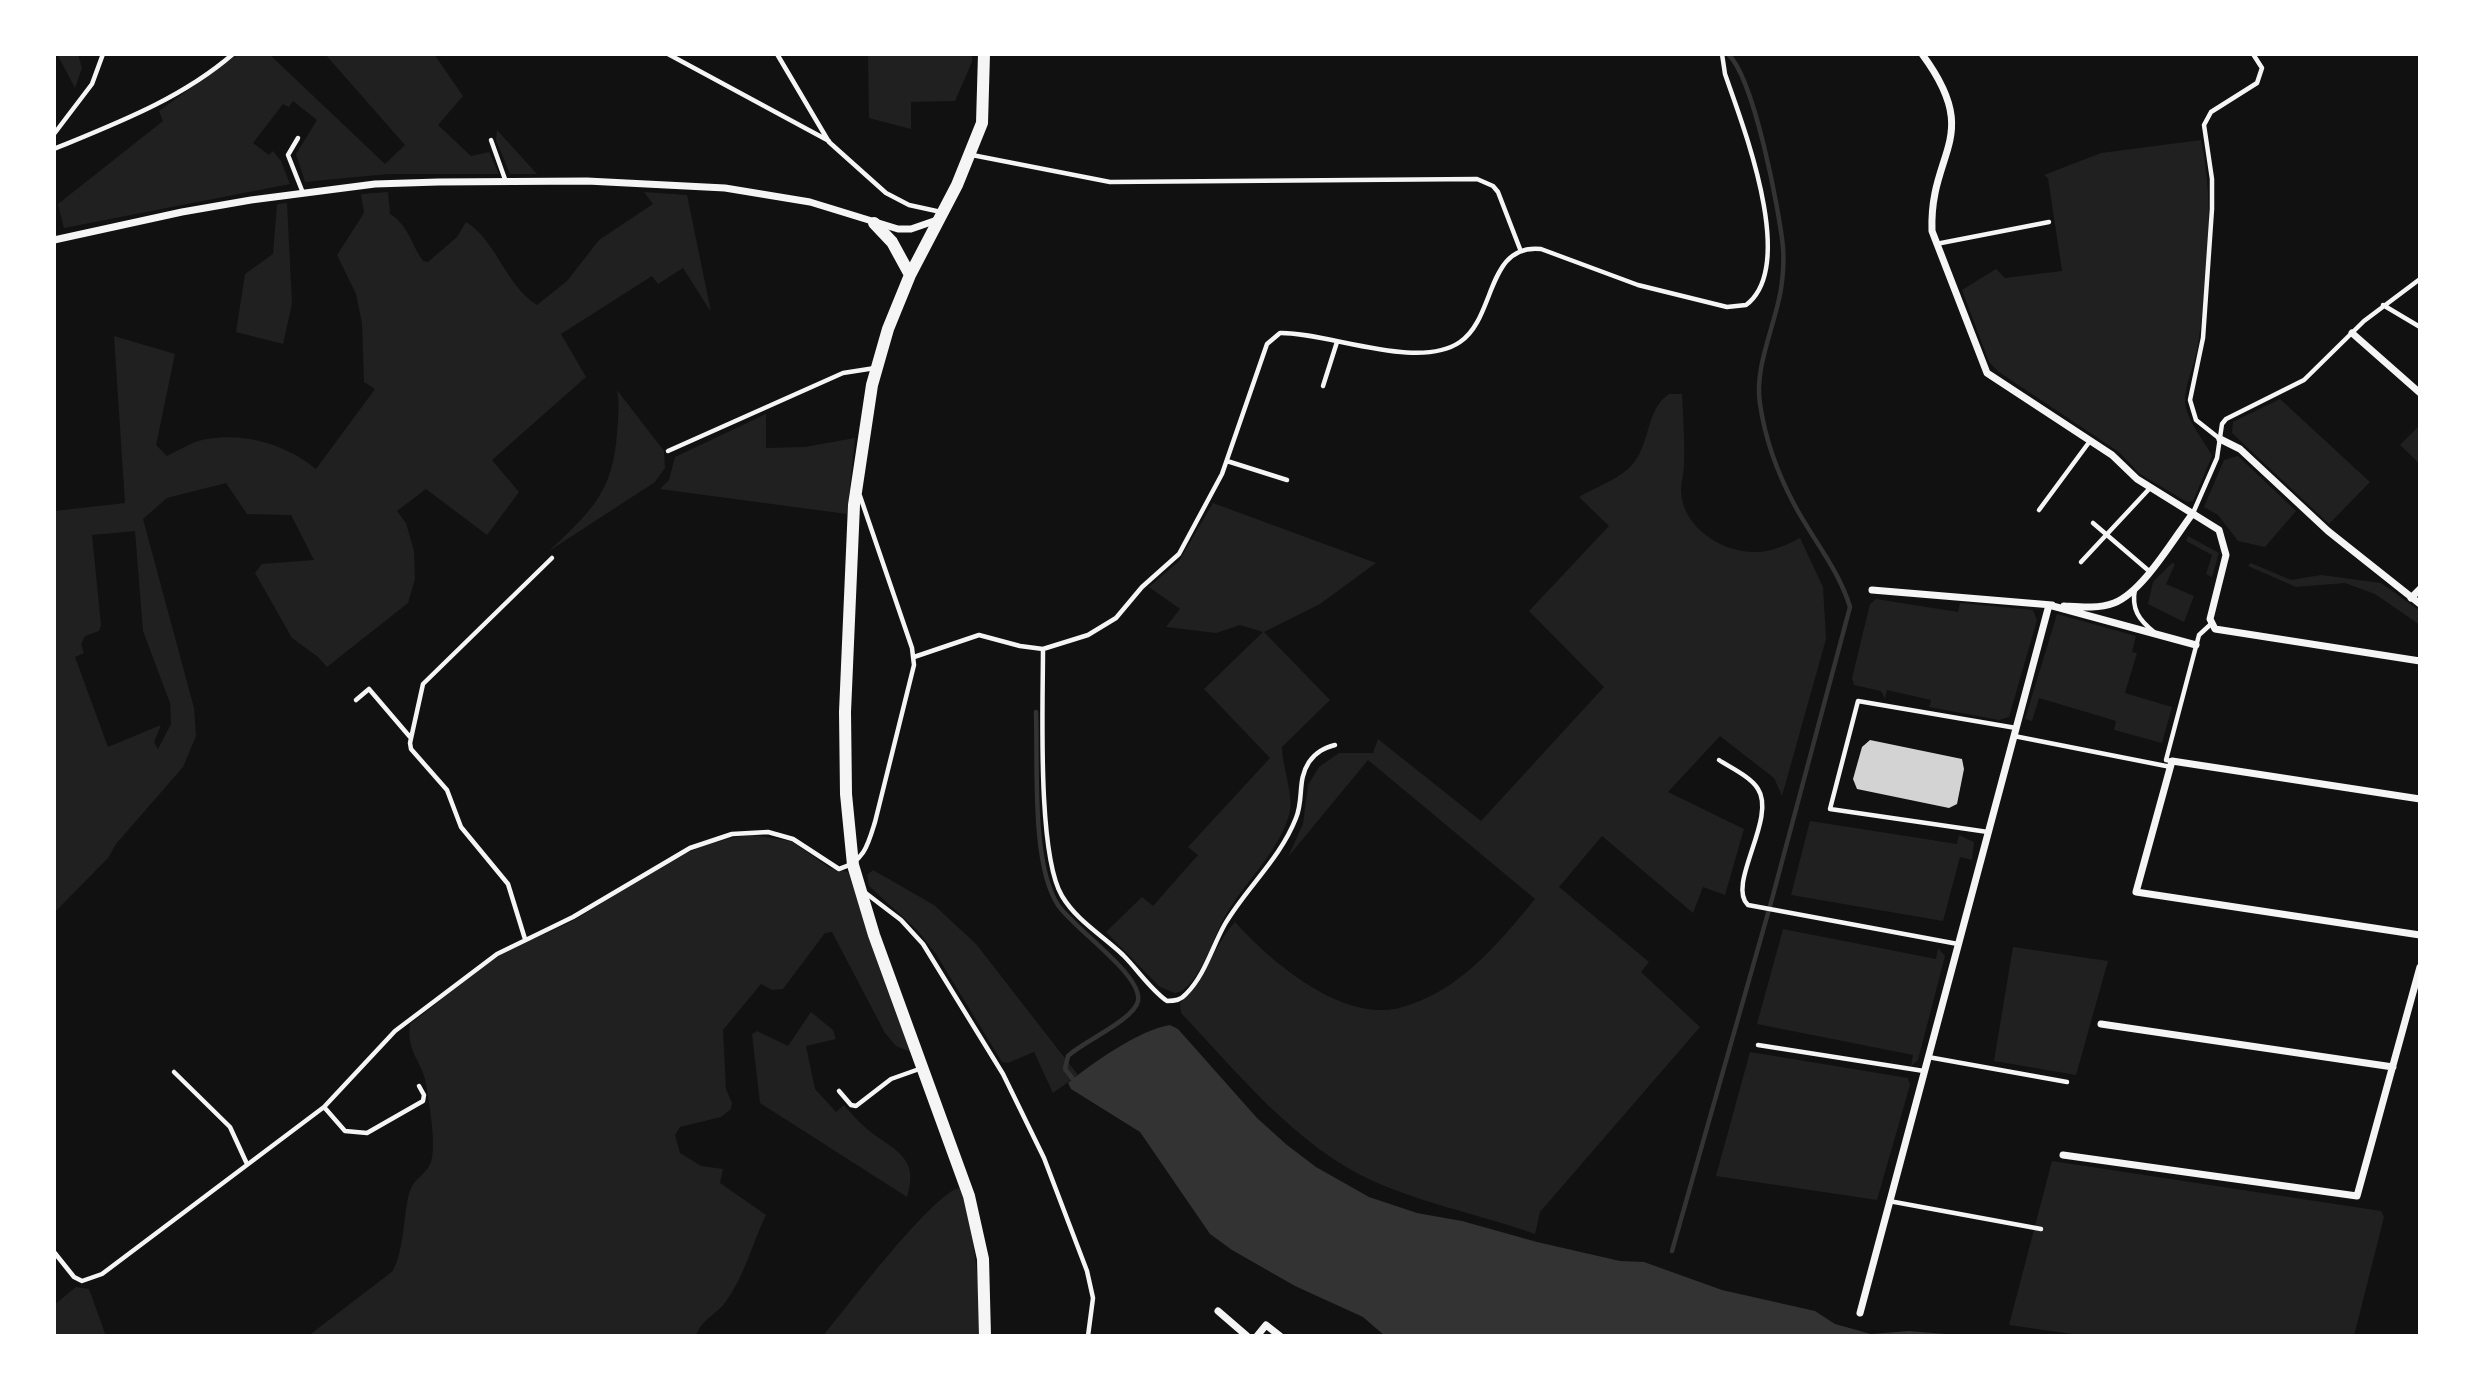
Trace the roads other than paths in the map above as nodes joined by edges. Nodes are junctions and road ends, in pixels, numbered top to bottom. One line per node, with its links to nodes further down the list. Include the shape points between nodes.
1 (103, 54): 9 (lane, via 92,84)
2 (233, 54): 13 (lane, via 170,99)
3 (668, 54): 12 (lane)
4 (777, 54): 12 (lane)
5 (984, 54): 14 (street, via 985,104)
6 (1922, 54): 21 (street, via 1947,94 1954,117 1933,210)
7 (2253, 54): 32 (lane, via 2262,68 2257,83 2211,111 2204,125 2213,201 2203,338 2189,400 2196,420)
8 (1721, 56): 22 (lane, via 1768,224 1770,260 1763,286 1753,300 1738,308 1727,307 1614,278 1541,249)
9 (54, 134)
10 (298, 138): 16 (lane, via 288,155)
11 (491, 140): 15 (lane)
12 (829, 142): 17 (lane, via 886,193)
13 (54, 149)
14 (971, 154): 17 (street); 22 (lane, via 1110,182 1478,179 1498,192)
15 (506, 182): 16 (street, via 375,184); 19 (street, via 725,188 810,202)
16 (303, 193): 20 (street, via 183,212)
17 (939, 216): 19 (street, via 911,229); 23 (street)
18 (2049, 222): 21 (lane)
19 (874, 223): 23 (street, via 892,242)
20 (54, 240)
21 (1935, 244): 33 (street, via 1987,373)
22 (1520, 249): 28 (lane, via 1508,257 1469,335 1458,344 1433,352)
23 (910, 275): 29 (street)
24 (2420, 279): 25 (lane)
25 (2383, 305): 26 (lane); 27 (lane)
26 (2420, 327)
27 (2351, 333): 31 (street); 32 (lane, via 2293,388 2226,419)
28 (1338, 342): 30 (lane); 35 (lane, via 1290,333 1273,337)
29 (876, 368): 34 (lane, via 843,373); 37 (street)
30 (1324, 386)
31 (2420, 393)
32 (2220, 439): 40 (lane, via 2217,458); 49 (street, via 2240,449 2328,531)
33 (2090, 441): 38 (street); 39 (lane)
34 (668, 451)
35 (1227, 461): 36 (lane); 55 (lane, via 1179,554 1116,618 1088,635)
36 (1287, 480)
37 (857, 487): 56 (lane); 66 (street, via 845,712)
38 (2150, 487): 40 (street); 42 (lane)
39 (2039, 510)
40 (2193, 513): 45 (street); 52 (street, via 2219,530 2226,547)
41 (2093, 523): 42 (lane)
42 (2107, 535): 44 (lane); 45 (lane)
43 (552, 558): 60 (lane, via 423,684)
44 (2081, 562)
45 (2149, 571): 46 (street)
46 (2135, 589): 51 (street, via 2115,603 2101,606); 53 (lane, via 2138,617)
47 (2420, 589): 49 (street)
48 (1872, 590): 51 (street)
49 (2411, 598): 50 (street)
50 (2420, 604)
51 (2049, 605): 53 (street); 59 (street)
52 (2211, 624): 54 (lane); 57 (street, via 2221,631)
53 (2159, 635): 54 (street)
54 (2196, 645): 63 (lane, via 2166,760)
55 (1043, 649): 56 (lane, via 979,635); 61 (lane, via 1048,847 1054,881 1077,915 1167,1001 1176,1001 1193,986 1225,924 1288,835 1298,814 1302,775 1308,763 1324,748)
56 (914, 657): 66 (lane, via 911,685 875,822 868,845)
57 (2420, 661)
58 (356, 700): 60 (lane, via 369,689)
59 (2015, 732): 63 (lane); 65 (street); 65 (lane, via 1858,701 1830,809)
60 (411, 738): 69 (lane, via 411,749 447,790 461,827 508,884)
61 (1335, 745)
62 (1719, 760): 70 (lane, via 1755,785 1762,798 1741,891 1744,902 1751,907)
63 (2172, 764): 64 (street); 68 (street, via 2136,892)
64 (2420, 799)
65 (1988, 832): 70 (street)
66 (853, 865): 67 (street); 69 (lane, via 833,867 782,834 732,834 690,848 573,918)
67 (860, 889): 76 (street); 91 (lane, via 901,920 923,944 1003,1074 1044,1157 1087,1272 1093,1298)
68 (2420, 935)
69 (525, 939): 82 (lane, via 497,954 395,1031)
70 (1958, 944): 74 (street)
71 (2420, 967): 75 (street)
72 (2101, 1024): 75 (street)
73 (1758, 1045): 77 (lane)
74 (1928, 1058): 77 (street); 79 (lane)
75 (2393, 1066): 83 (street, via 2359,1193 2353,1198)
76 (923, 1068): 81 (lane, via 891,1079 856,1106); 90 (street, via 974,1214 983,1259)
77 (1924, 1071): 85 (street)
78 (174, 1072): 84 (lane, via 230,1127)
79 (2067, 1082)
80 (419, 1086): 82 (lane, via 423,1101 367,1133 345,1131)
81 (839, 1091)
82 (324, 1107): 84 (lane)
83 (2063, 1155)
84 (247, 1164): 87 (lane, via 92,1279 74,1277)
85 (1889, 1201): 86 (lane); 89 (street)
86 (2041, 1229)
87 (54, 1252)
88 (1218, 1311): 92 (street)
89 (1860, 1313)
90 (985, 1336)
91 (1088, 1336)
92 (1247, 1336)
93 (1257, 1336): 94 (street, via 1266,1325)
94 (1280, 1336)

